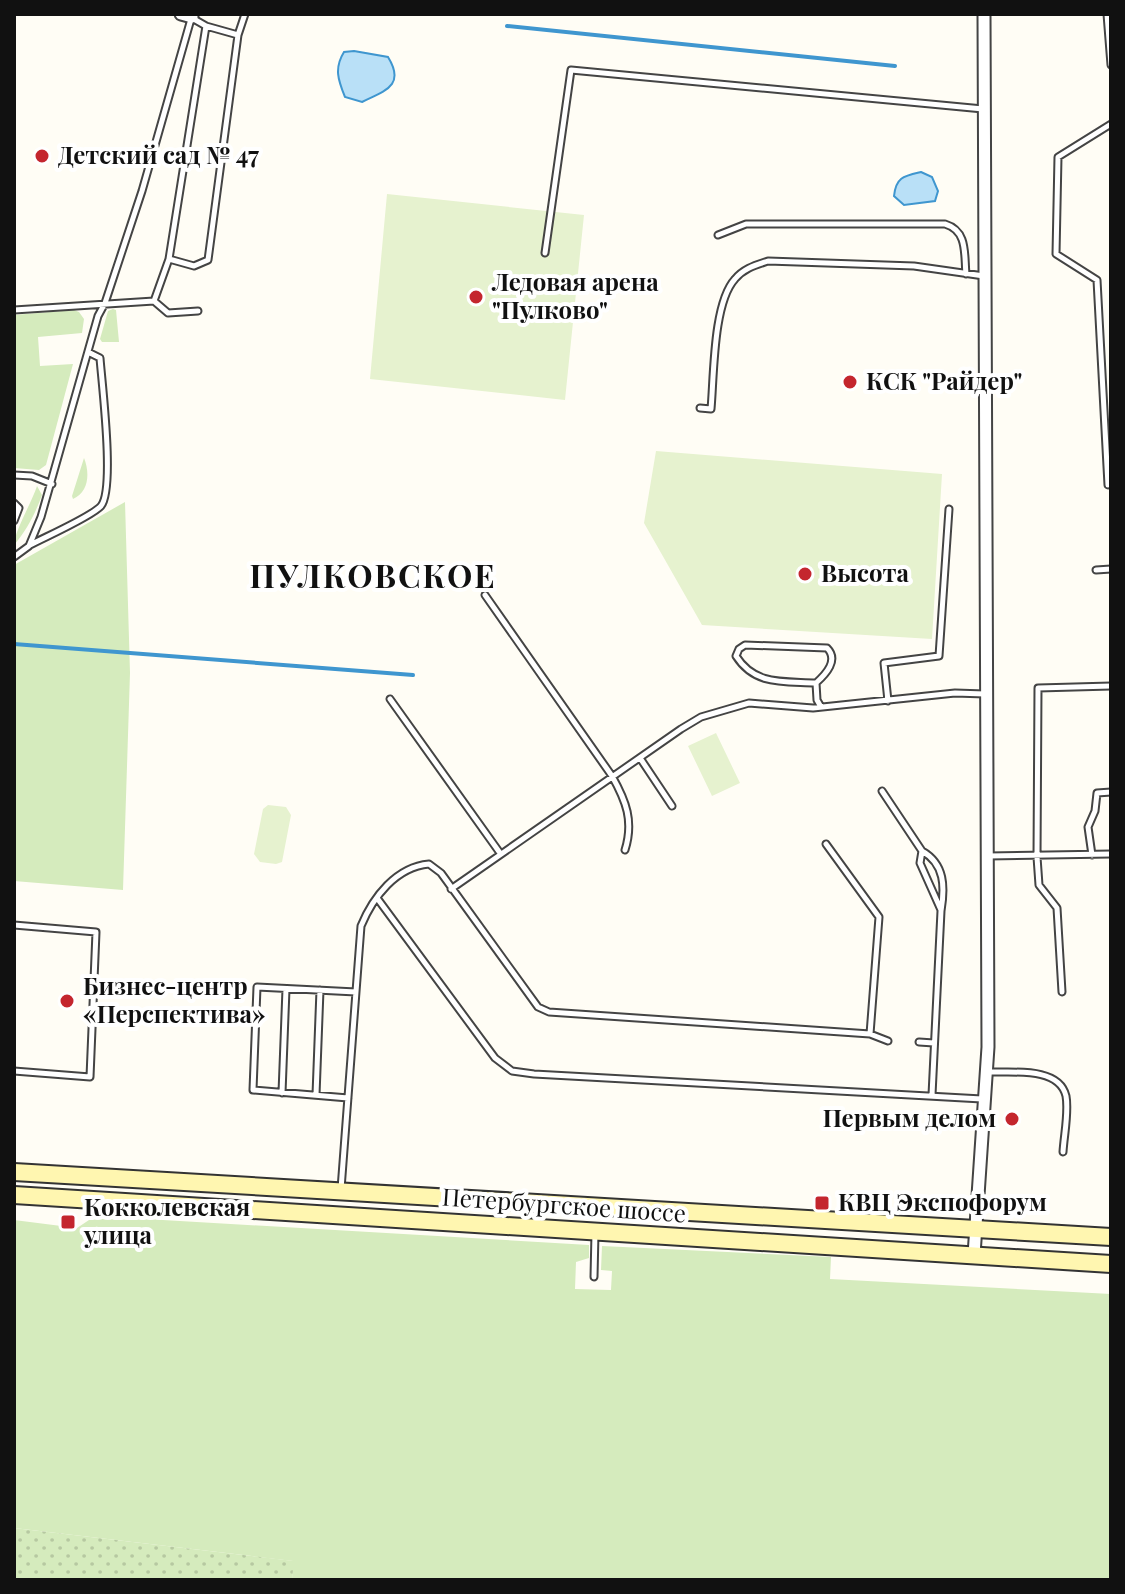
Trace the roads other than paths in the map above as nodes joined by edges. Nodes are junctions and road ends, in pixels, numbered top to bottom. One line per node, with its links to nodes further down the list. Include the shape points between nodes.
1 (245, 14): 6 (lane)
2 (984, 14): 8 (street)
3 (1107, 14): 7 (lane)
4 (189, 15): 5 (lane); 16 (lane, via 142,191)
5 (206, 26): 6 (lane); 12 (lane)
6 (238, 35): 12 (lane, via 208,260 194,266)
7 (1111, 65)
8 (984, 109): 11 (lane, via 571,70); 14 (street)
9 (1111, 124): 23 (lane, via 1058,157 1056,254 1097,280)
10 (718, 235): 13 (lane, via 746,224 945,224 963,236)
11 (545, 253)
12 (169, 259): 15 (lane)
13 (966, 274): 14 (lane); 20 (lane, via 914,266 768,261 746,268 721,302 711,409)
14 (985, 277): 34 (street)
15 (154, 301): 16 (lane); 18 (lane, via 168,313)
16 (105, 303): 17 (lane); 19 (lane)
17 (14, 310)
18 (198, 311)
19 (88, 352): 22 (lane); 27 (lane, via 100,358 106,494 100,507)
20 (700, 408)
21 (14, 475): 22 (lane)
22 (52, 484): 27 (lane)
23 (1108, 485)
24 (14, 503): 26 (lane, via 19,508)
25 (949, 509): 36 (lane, via 939,656 884,663)
26 (14, 521)
27 (29, 546): 28 (lane)
28 (14, 557)
29 (1111, 569): 30 (lane)
30 (1096, 570)
31 (485, 595): 39 (lane)
32 (816, 683): 32 (lane, via 832,660 827,648 745,645 736,656 762,679); 37 (lane)
33 (1111, 686): 50 (lane, via 1038,688)
34 (986, 694): 36 (lane); 49 (street)
35 (390, 699): 46 (lane)
36 (888, 701): 37 (lane)
37 (821, 707): 38 (lane, via 749,703 720,710)
38 (640, 758): 39 (lane); 42 (lane)
39 (612, 776): 44 (lane, via 630,816); 46 (lane)
40 (882, 791): 45 (lane)
41 (1111, 792): 48 (lane, via 1097,793 1088,827)
42 (672, 806)
43 (826, 844): 59 (lane, via 879,917)
44 (625, 850)
45 (922, 851): 53 (lane, via 920,863); 53 (lane, via 940,869 945,887)
46 (500, 853): 51 (lane)
47 (1111, 854): 48 (lane)
48 (1092, 855): 50 (lane)
49 (987, 856): 50 (lane); 64 (street)
50 (1037, 857): 58 (lane, via 1039,885 1057,908)
51 (451, 889): 52 (lane, via 429,864 415,865 382,888); 59 (lane, via 538,1007 549,1012)
52 (377, 898): 57 (lane, via 361,926); 67 (lane, via 495,1058 512,1071)
53 (941, 911): 62 (lane)
54 (14, 925): 63 (lane, via 96,932 90,1077)
55 (286, 989): 56 (lane); 65 (lane); 65 (lane, via 257,987 253,1090)
56 (320, 990): 57 (lane); 66 (lane)
57 (356, 992): 68 (lane)
58 (1062, 992)
59 (870, 1034): 60 (lane)
60 (888, 1041)
61 (919, 1042): 62 (lane)
62 (934, 1043): 67 (lane)
63 (14, 1071)
64 (987, 1072): 69 (street); 70 (lane, via 1050,1076 1061,1084 1066,1097)
65 (282, 1093): 66 (lane)
66 (316, 1095): 68 (lane)
67 (932, 1095): 69 (lane)
68 (348, 1098): 72 (lane)
69 (985, 1099): 74 (street)
70 (1063, 1152)
71 (14, 1172): 72 (main road, Петербургское шоссе)
72 (341, 1191): 74 (main road, Петербургское шоссе)
73 (14, 1195): 75 (main road, Петербургское шоссе)
74 (976, 1229): 76 (main road, Петербургское шоссе); 77 (street)
75 (595, 1232): 77 (main road, Петербургское шоссе); 79 (lane)
76 (1111, 1237)
77 (974, 1255): 78 (main road, Петербургское шоссе)
78 (1111, 1264)
79 (594, 1277)

